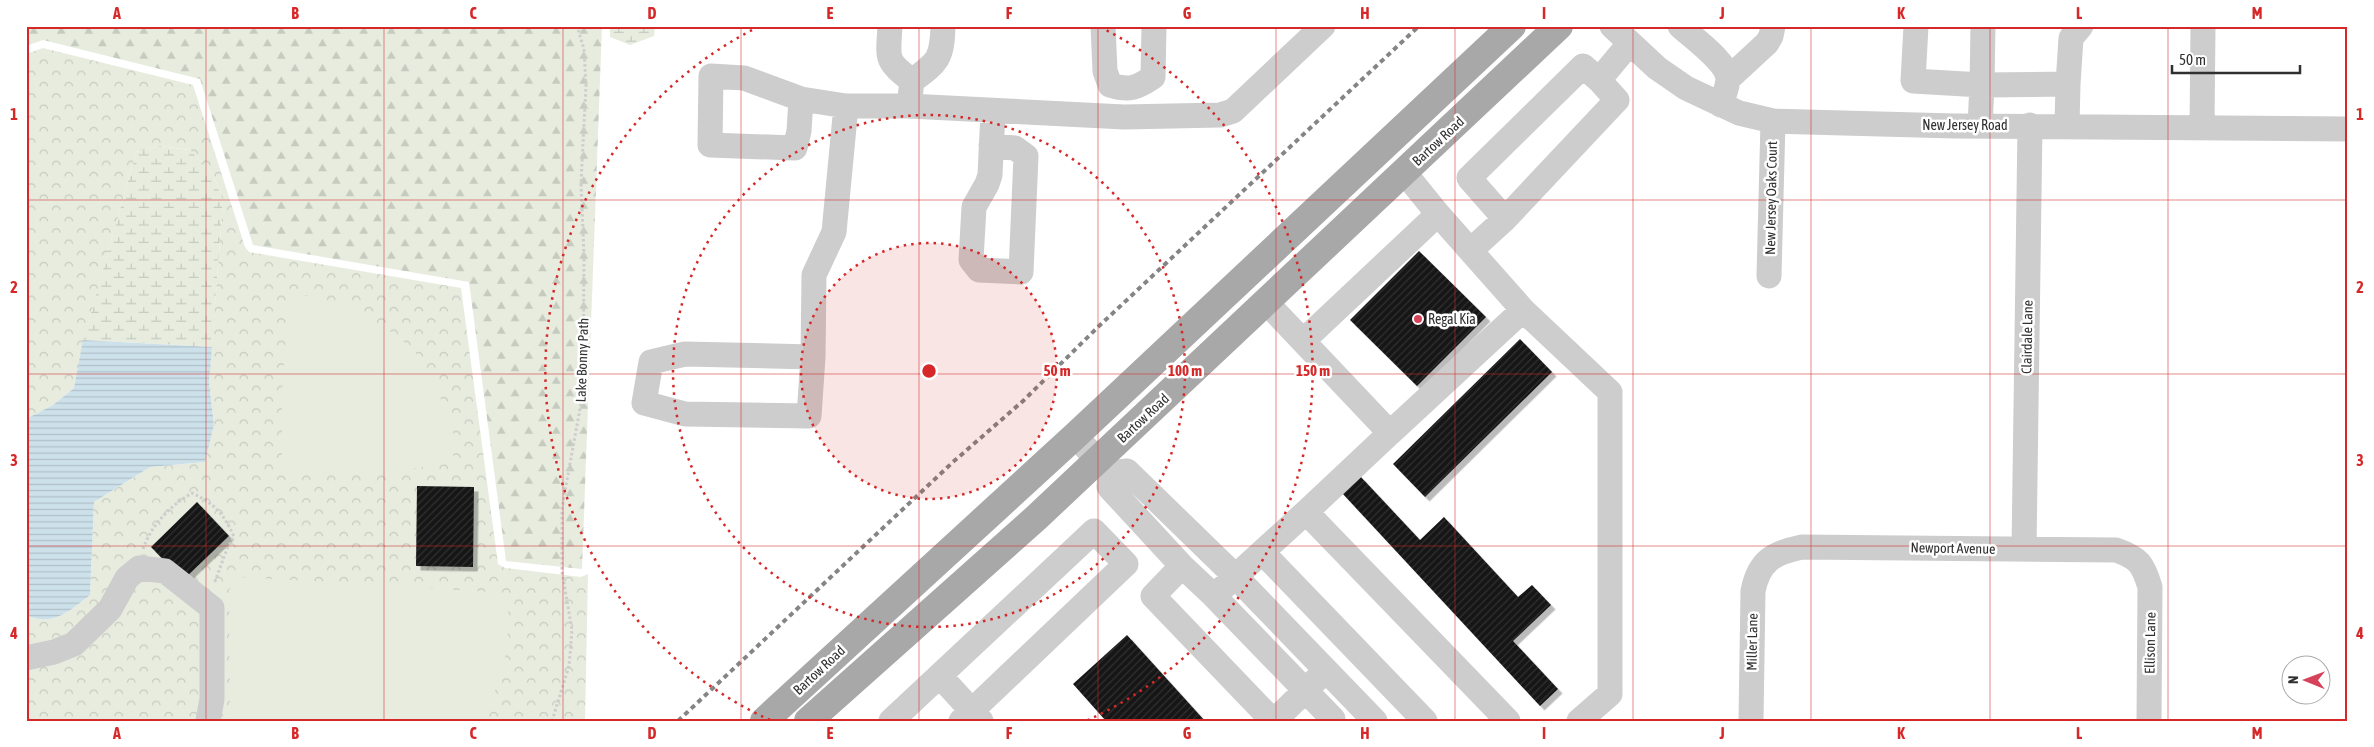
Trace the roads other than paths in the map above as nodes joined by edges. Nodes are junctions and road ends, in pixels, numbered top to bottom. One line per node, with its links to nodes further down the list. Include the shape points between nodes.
1 (890, 26): 18 (street, via 888,52 892,65)
2 (943, 26): 18 (street, via 942,52 928,70)
3 (1102, 26): 21 (street, via 1105,71 1110,85)
4 (1154, 26): 21 (street, via 1153,77)
5 (1323, 26): 27 (street, via 1233,110 1220,115)
6 (1512, 26): 45 (main road, Bartow Road)
7 (1559, 26): 35 (main road, Bartow Road)
8 (1612, 26): 15 (street, New Jersey Road)
9 (1680, 26): 16 (street, via 1725,68)
10 (1773, 26): 16 (street, via 1767,43)
11 (1916, 26): 20 (street, via 1914,81)
12 (1982, 26): 20 (street)
13 (2081, 26): 19 (street, via 2071,38)
14 (2204, 26): 32 (street)
15 (1629, 44): 17 (street); 25 (street, New Jersey Road, via 1686,88)
16 (1728, 79): 25 (street)
17 (1599, 80): 37 (street, via 1617,100); 37 (street, via 1582,66 1469,178)
18 (912, 81): 24 (street)
19 (2068, 84): 20 (street); 31 (street)
20 (1982, 85): 29 (street)
21 (1126, 90): 27 (street)
22 (801, 99): 23 (street)
23 (846, 106): 24 (street); 43 (street, via 834,232 814,275)
24 (910, 106): 26 (street)
25 (1721, 106): 28 (street, New Jersey Road)
26 (993, 112): 27 (street); 34 (street)
27 (1124, 118)
28 (1773, 121): 29 (street, New Jersey Road); 39 (street, New Jersey Oaks Court)
29 (1980, 125): 30 (street, New Jersey Road)
30 (2030, 125): 31 (street, New Jersey Road); 48 (street, Clairdale Lane)
31 (2067, 125): 32 (street, New Jersey Road)
32 (2202, 127): 33 (street, New Jersey Road)
33 (2348, 129)
34 (991, 146): 34 (street, via 1015,148 1026,156 1021,272 979,270 971,260 974,207 990,175)
35 (1404, 172): 36 (street); 40 (main road, Bartow Road)
36 (1438, 214): 38 (street); 42 (street)
37 (1506, 219): 38 (street)
38 (1471, 250): 41 (street)
39 (1769, 276)
40 (1266, 302): 42 (street); 46 (main road, Bartow Road)
41 (1523, 310): 44 (street); 59 (street, via 1610,392)
42 (1303, 341): 44 (street)
43 (813, 356): 43 (street, via 809,416 685,414 644,404 651,362 685,354)
44 (1390, 433): 47 (street)
45 (1075, 436): 46 (street); 63 (main road, Bartow Road)
46 (1104, 466): 50 (street, via 1109,487); 53 (street, via 1127,471); 64 (main road, Bartow Road)
47 (1306, 512): 49 (street); 69 (street)
48 (2024, 549): 51 (street, Newport Avenue, via 1802,547 1768,559); 52 (street, Newport Avenue, via 2116,550 2131,555)
49 (1262, 552): 53 (street); 68 (street)
50 (1182, 566): 54 (street); 66 (street, via 1153,596)
51 (1764, 566): 72 (street, Miller Lane, via 1756,576 1753,591)
52 (2144, 567): 73 (street, Ellison Lane, via 2150,587)
53 (1235, 576): 54 (street); 56 (street)
54 (1214, 596): 58 (street)
55 (26, 658): 62 (street, via 74,644 110,609 127,578 139,568 165,571 212,608 212,699)
56 (1327, 669): 58 (street); 67 (street)
57 (940, 676): 60 (street); 60 (street, via 1094,532 1126,564); 65 (street)
58 (1307, 690): 61 (street); 66 (street)
59 (1610, 694): 70 (street); 71 (street)
60 (971, 717)
61 (1333, 719)
62 (208, 721)
63 (764, 721)
64 (808, 721)
65 (891, 721)
66 (1273, 721)
67 (1375, 721)
68 (1425, 721)
69 (1508, 721)
70 (1579, 721)
71 (1609, 721)
72 (1751, 721)
73 (2149, 721)

